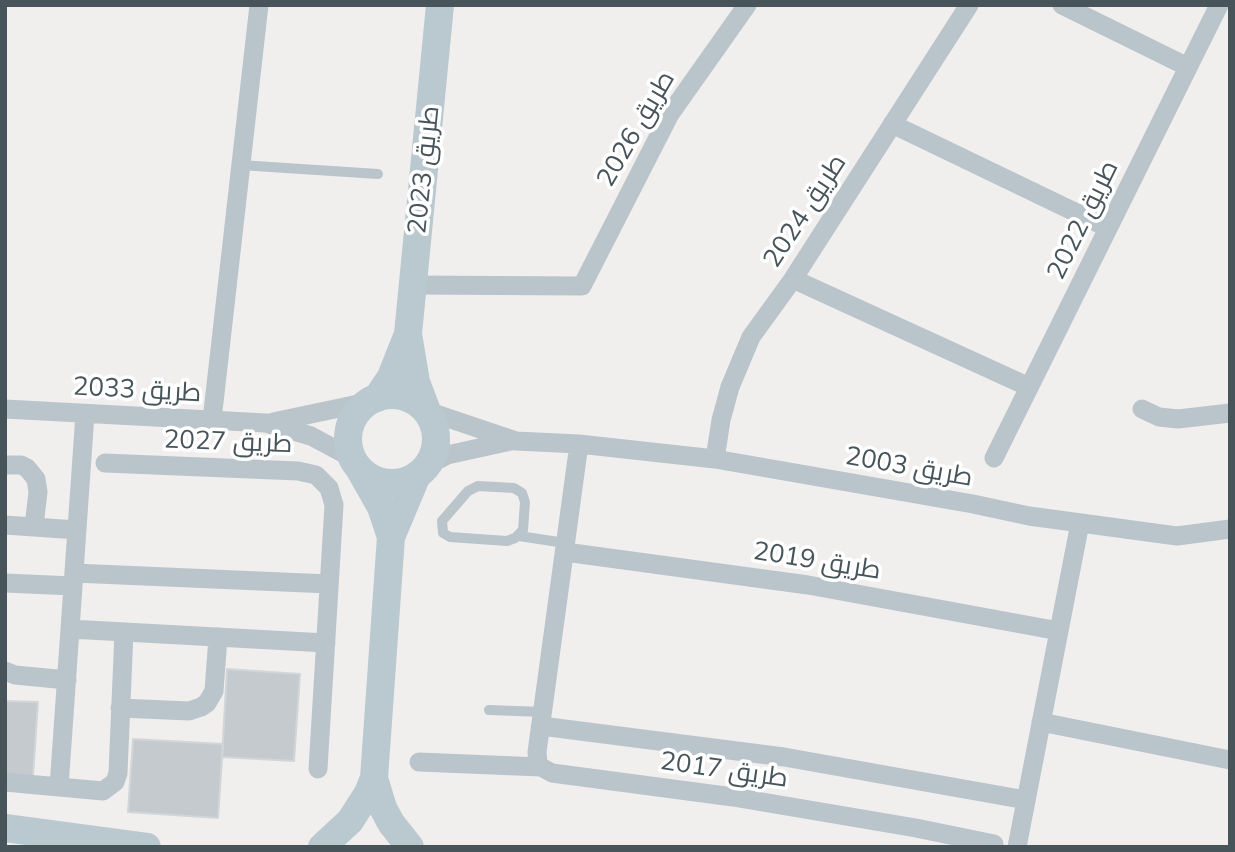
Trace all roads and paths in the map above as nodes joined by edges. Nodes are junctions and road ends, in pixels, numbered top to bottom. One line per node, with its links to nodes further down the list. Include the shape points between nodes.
1 (260, 5): 9 (street)
2 (440, 5): 13 (street, طريق 2023)
3 (747, 5): 13 (street, طريق 2026, via 670,114 582,286)
4 (969, 5): 8 (street, طريق 2024)
5 (1062, 5): 7 (street)
6 (1219, 5): 7 (street, طريق 2022)
7 (1188, 67): 11 (street, طريق 2022)
8 (892, 124): 11 (street); 12 (street, طريق 2024)
9 (240, 164): 10 (lane); 22 (street)
10 (378, 174)
11 (1108, 228): 15 (street, طريق 2022)
12 (793, 279): 15 (street); 27 (street, طريق 2024, via 751,337 730,387)
13 (413, 285): 14 (street, طريق 2023)
14 (408, 334): 16 (street, طريق 2023, via 391,377); 19 (street, طريق 2023, via 416,382)
15 (1029, 387): 26 (street, طريق 2022)
16 (372, 400): 19 (street, via 404,396); 23 (street, طريق 2033); 30 (street, via 355,414 349,428 348,443)
17 (5, 409): 21 (street, طريق 2033)
18 (1142, 409): 20 (street, via 1159,418 1178,419)
19 (427, 411): 24 (street); 31 (street, via 436,443)
20 (1230, 413)
21 (85, 414): 22 (street, طريق 2033); 36 (street)
22 (212, 420): 23 (street, طريق 2033)
23 (266, 423): 30 (street, طريق 2033, via 311,436)
24 (516, 441): 25 (street, طريق 2003); 31 (street, via 447,455)
25 (579, 444): 27 (street, طريق 2003); 39 (street)
26 (993, 458)
27 (715, 459): 32 (street, طريق 2003)
28 (105, 463): 42 (street, طريق 2027, via 316,475 329,488 334,505)
29 (5, 464): 34 (street, via 21,465 36,479)
30 (356, 464): 31 (street, via 373,479 387,483 402,482); 38 (street, via 381,507)
31 (422, 470): 38 (street)
32 (1080, 523): 35 (street, طريق 2003, via 1177,536); 44 (street)
33 (5, 525): 34 (street)
34 (34, 526): 36 (street)
35 (1230, 529)
36 (77, 530): 40 (street)
37 (519, 536): 37 (lane, via 525,502 514,488 473,488 440,525 450,537 507,541); 39 (lane)
38 (391, 537): 58 (street)
39 (565, 547): 44 (street, طريق 2019); 52 (street)
40 (74, 580): 41 (street); 42 (street); 43 (street)
41 (5, 583)
42 (329, 584): 47 (street, طريق 2027)
43 (70, 629): 45 (street); 49 (street)
44 (1059, 631): 53 (street)
45 (124, 632): 46 (street); 50 (street)
46 (218, 637): 47 (street); 50 (street, via 214,691 207,703 189,711)
47 (326, 643): 57 (street, طريق 2027)
48 (5, 671): 49 (street)
49 (67, 680): 60 (street)
50 (120, 708): 60 (street, via 115,782 103,791)
51 (489, 710): 52 (lane)
52 (542, 719): 54 (street); 61 (street)
53 (1041, 722): 55 (street); 61 (street)
54 (539, 760): 56 (street, طريق 2017); 63 (street, طريق 2017, via 552,773 733,797)
55 (1230, 760)
56 (419, 762)
57 (318, 769)
58 (374, 778): 66 (street, via 350,821); 67 (street, via 383,808)
59 (5, 782): 60 (street)
60 (59, 787)
61 (1026, 800): 68 (street)
62 (5, 828): 65 (street)
63 (914, 837): 64 (street, طريق 2017)
64 (994, 844)
65 (147, 847)
66 (322, 847)
67 (410, 847)
68 (1017, 847)

